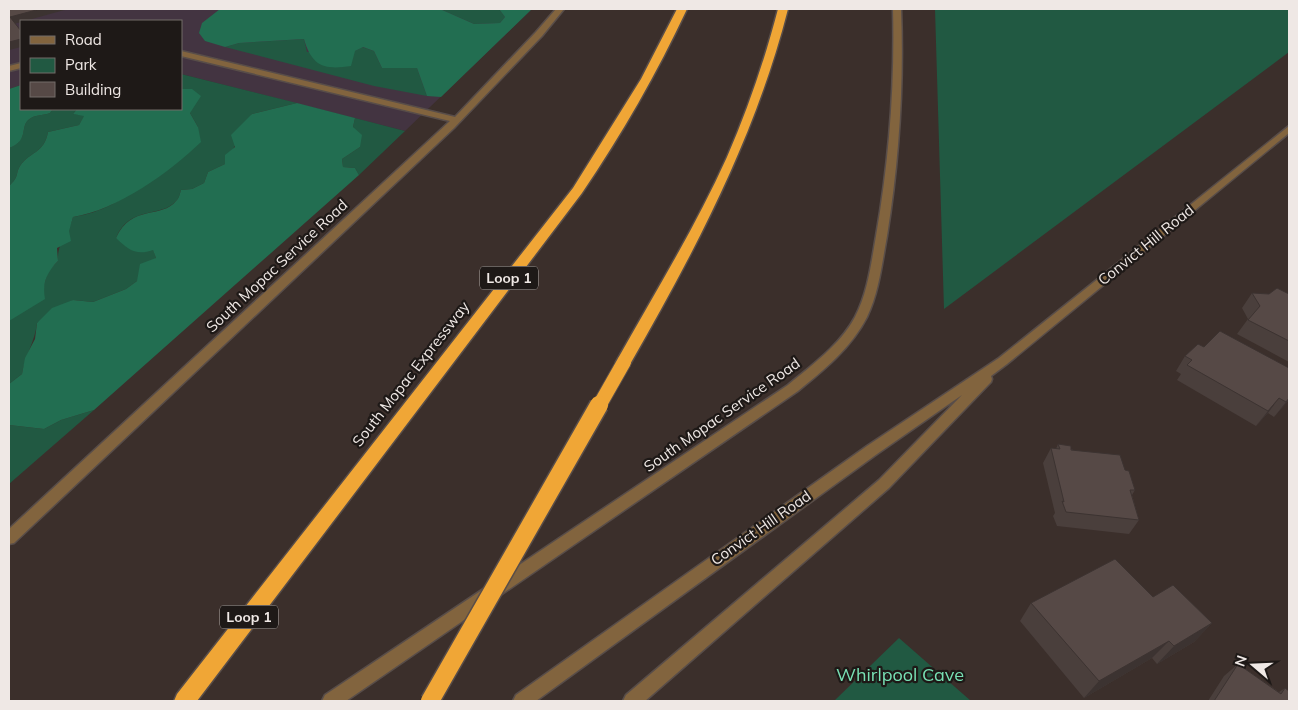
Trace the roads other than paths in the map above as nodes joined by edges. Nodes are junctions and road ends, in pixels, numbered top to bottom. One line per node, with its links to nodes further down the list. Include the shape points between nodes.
1 (560, 9): 6 (street, South Mopac Service Road)
2 (682, 9): 10 (highway, South Mopac Expressway / Loop 1, via 665,48 631,109 578,190)
3 (783, 9): 12 (highway, bridge, via 746,126 706,212)
4 (897, 9): 11 (street, South Mopac Service Road, via 899,45 887,208 873,284 856,326 828,359 793,388)
5 (182, 53): 6 (street)
6 (456, 120): 9 (street, South Mopac Service Road)
7 (1289, 129): 8 (street, Convict Hill Road)
8 (1003, 361): 13 (street, Convict Hill Road, via 872,450); 14 (street, Convict Hill Road, via 884,484)
9 (9, 538)
10 (184, 701)
11 (331, 701)
12 (430, 701)
13 (522, 701)
14 (632, 701)

